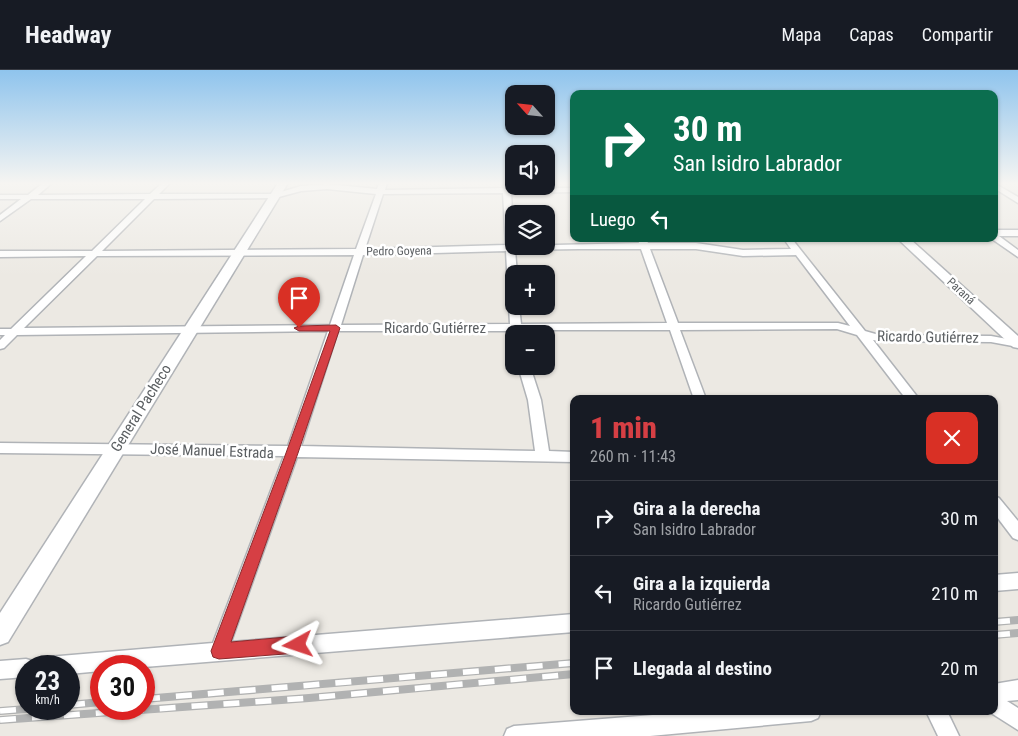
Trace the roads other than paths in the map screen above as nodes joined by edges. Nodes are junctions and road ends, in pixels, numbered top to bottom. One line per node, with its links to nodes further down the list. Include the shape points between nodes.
1 (136, 214): 15 (street)
2 (264, 214): 12 (street, General Pacheco)
3 (373, 214): 13 (street)
4 (1018, 233): 5 (street)
5 (998, 235)
6 (998, 238): 17 (street)
7 (644, 242): 10 (street, Pedro Goyena); 14 (street, Pedro Goyena, via 743,253); 18 (street)
8 (790, 242): 14 (street)
9 (907, 242): 26 (street, Paraná)
10 (555, 247)
11 (505, 249): 13 (street, Pedro Goyena)
12 (240, 252): 13 (street, Pedro Goyena); 15 (street, Pedro Goyena); 20 (street, General Pacheco)
13 (361, 252): 19 (street)
14 (798, 252): 23 (street)
15 (96, 253): 16 (street, Pedro Goyena); 25 (street)
16 (0, 254)
17 (1018, 254)
18 (673, 326): 21 (street, Ricardo Gutiérrez); 23 (street, Ricardo Gutiérrez, via 838,326); 29 (street)
19 (336, 328): 20 (street, Ricardo Gutiérrez); 22 (street, Ricardo Gutiérrez); 33 (street)
20 (190, 330): 25 (street, Ricardo Gutiérrez); 32 (street, General Pacheco)
21 (555, 330)
22 (505, 331)
23 (860, 331): 26 (street, Ricardo Gutiérrez, via 879,338 991,339); 30 (street)
24 (0, 332): 25 (street, Ricardo Gutiérrez)
25 (14, 332): 27 (street)
26 (1018, 344)
27 (0, 346)
28 (528, 375): 34 (street, via 537,404)
29 (699, 395)
30 (910, 395)
31 (0, 448): 32 (street, José Manuel Estrada)
32 (116, 448): 33 (street, José Manuel Estrada); 41 (street, General Pacheco)
33 (292, 453): 34 (street, José Manuel Estrada); 42 (street)
34 (543, 457): 35 (street, José Manuel Estrada)
35 (570, 457)
36 (998, 507): 37 (street)
37 (1018, 533)
38 (1018, 581): 39 (street)
39 (998, 583)
40 (570, 623): 42 (street)
41 (0, 634)
42 (219, 651): 43 (street)
43 (80, 663)
44 (15, 669): 45 (street)
45 (0, 670)
46 (1018, 690): 47 (street)
47 (998, 692)
48 (998, 707): 51 (street)
49 (774, 715): 52 (street)
50 (938, 715): 54 (street)
51 (1018, 720)
52 (608, 733): 53 (street)
53 (514, 736)
54 (949, 736)

